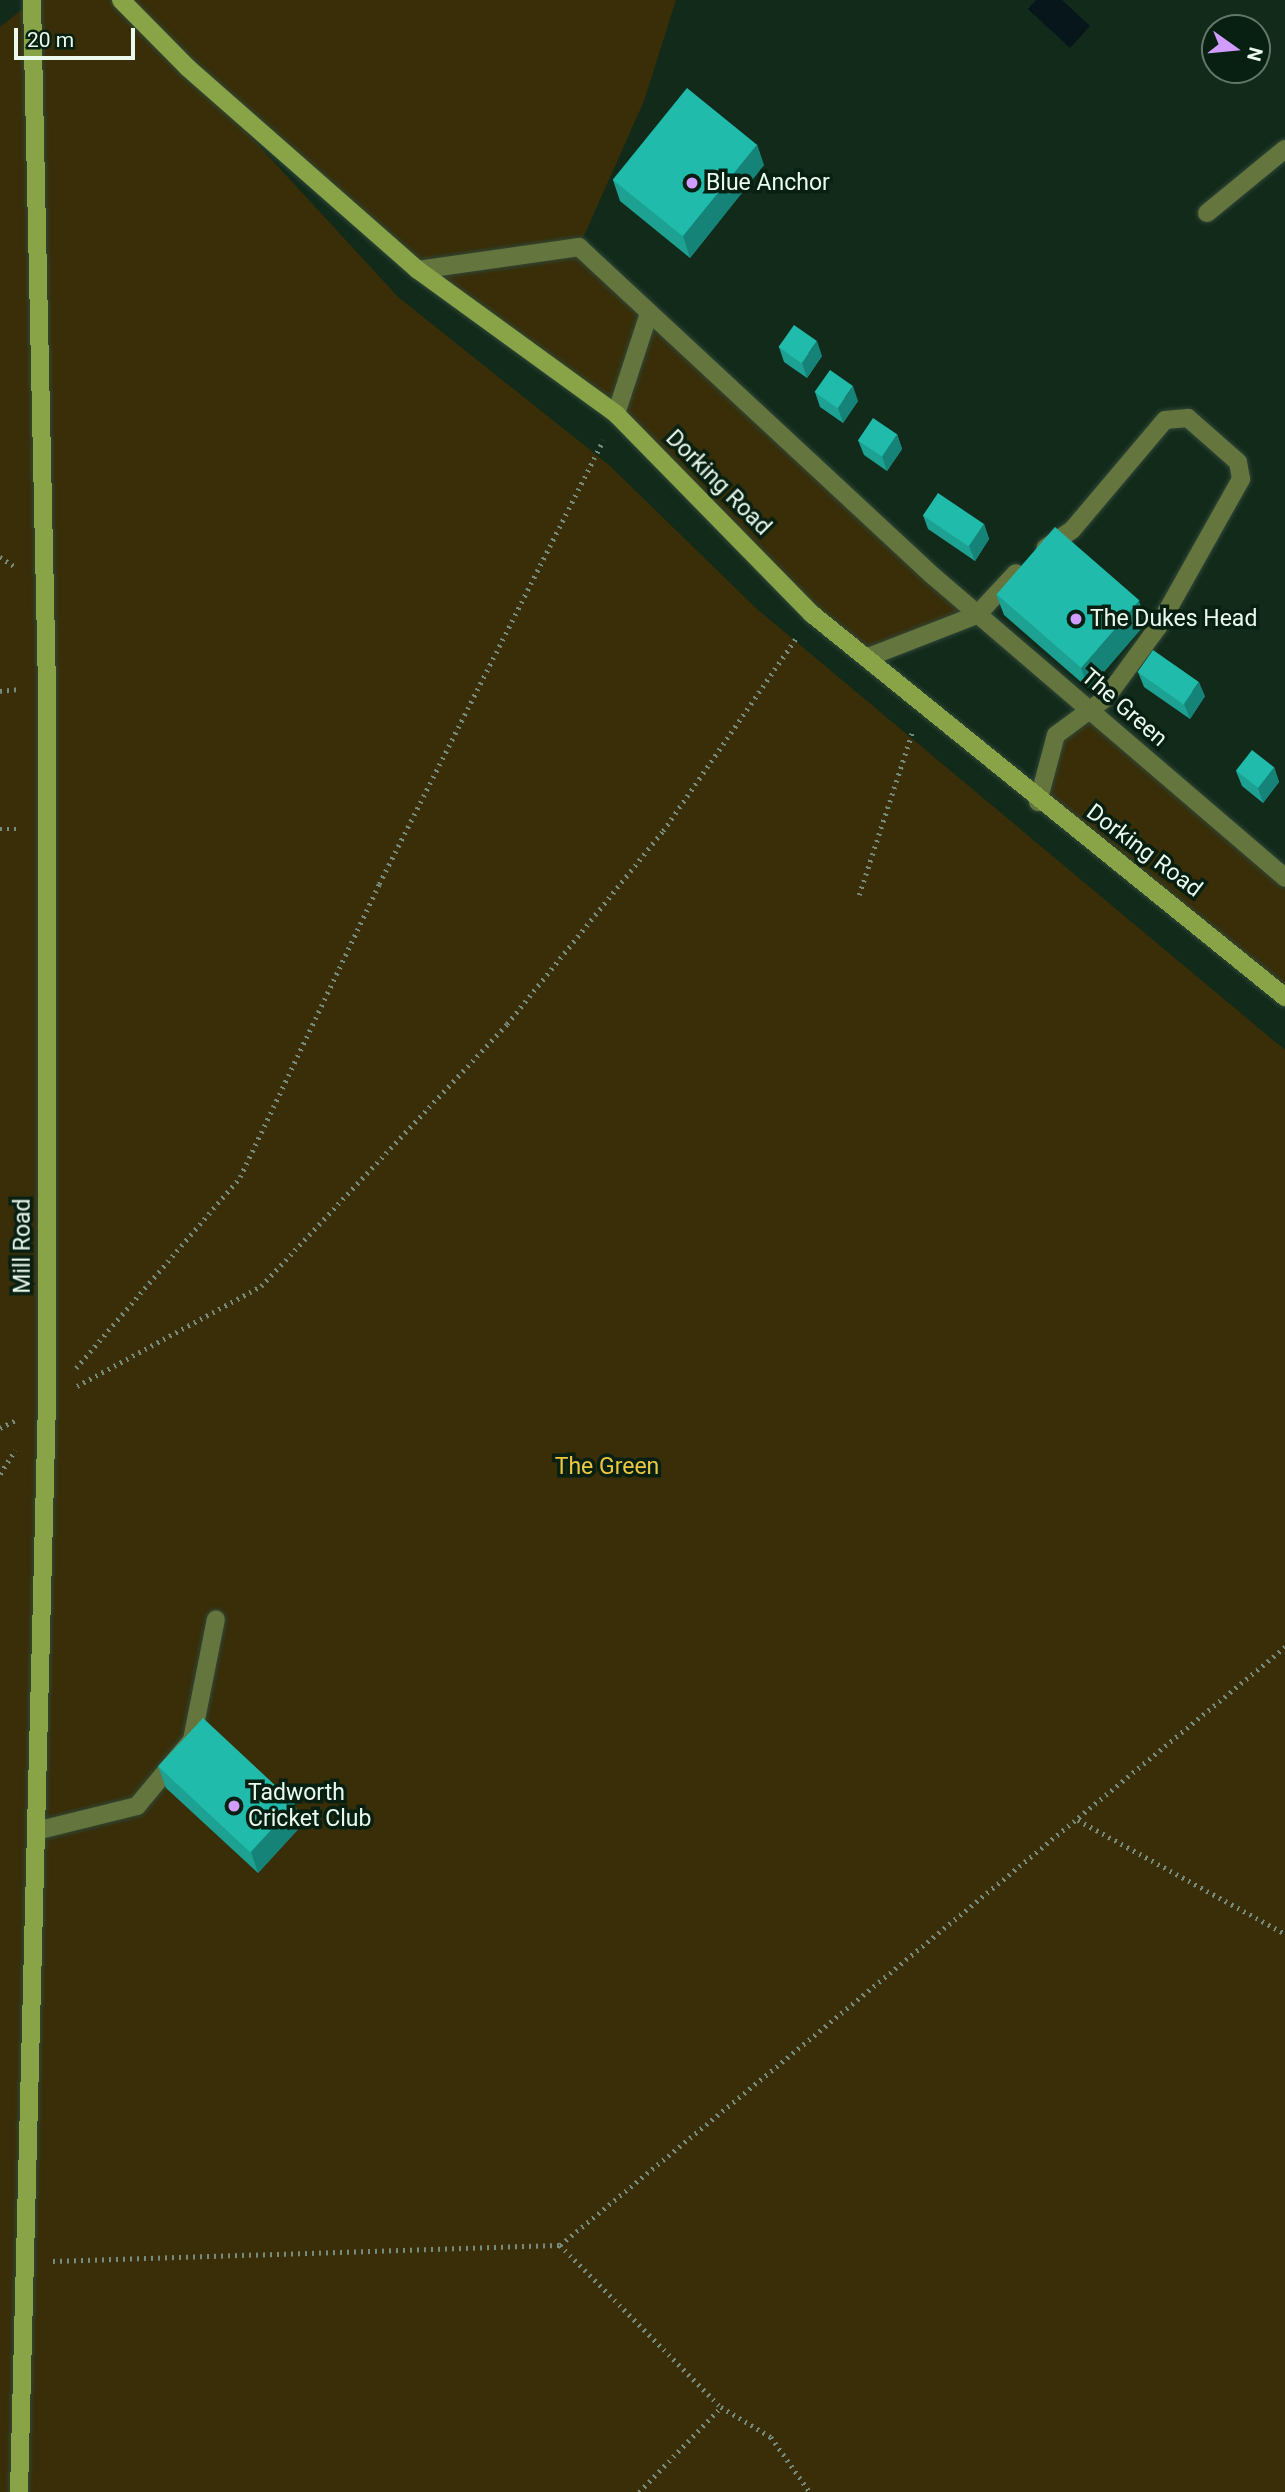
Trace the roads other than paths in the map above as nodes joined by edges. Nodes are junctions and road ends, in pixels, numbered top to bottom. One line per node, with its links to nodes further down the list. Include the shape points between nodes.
1 (32, 0): 15 (main road, Mill Road, via 47,700 47,1402)
2 (121, 0): 5 (main road, Dorking Road, via 188,68)
3 (1285, 149): 4 (lane)
4 (1207, 213)
5 (418, 270): 6 (lane, The Green, via 579,247); 7 (main road, Dorking Road)
6 (649, 313): 7 (lane); 8 (lane, The Green)
7 (616, 414): 9 (main road, Dorking Road, via 812,614)
8 (977, 615): 9 (lane); 10 (lane, The Green); 10 (lane, via 1033,555 1072,530 1165,419 1195,422 1238,462 1241,479 1158,627 1106,698)
9 (866, 658): 11 (main road, Dorking Road)
10 (1089, 710): 11 (lane, via 1056,735); 12 (lane, The Green)
11 (1038, 802): 13 (main road, Dorking Road)
12 (1285, 878)
13 (1285, 997)
14 (216, 1619): 15 (lane, via 192,1740 136,1806)
15 (40, 1830): 16 (main road, Mill Road, via 30,2261)
16 (19, 2492)

